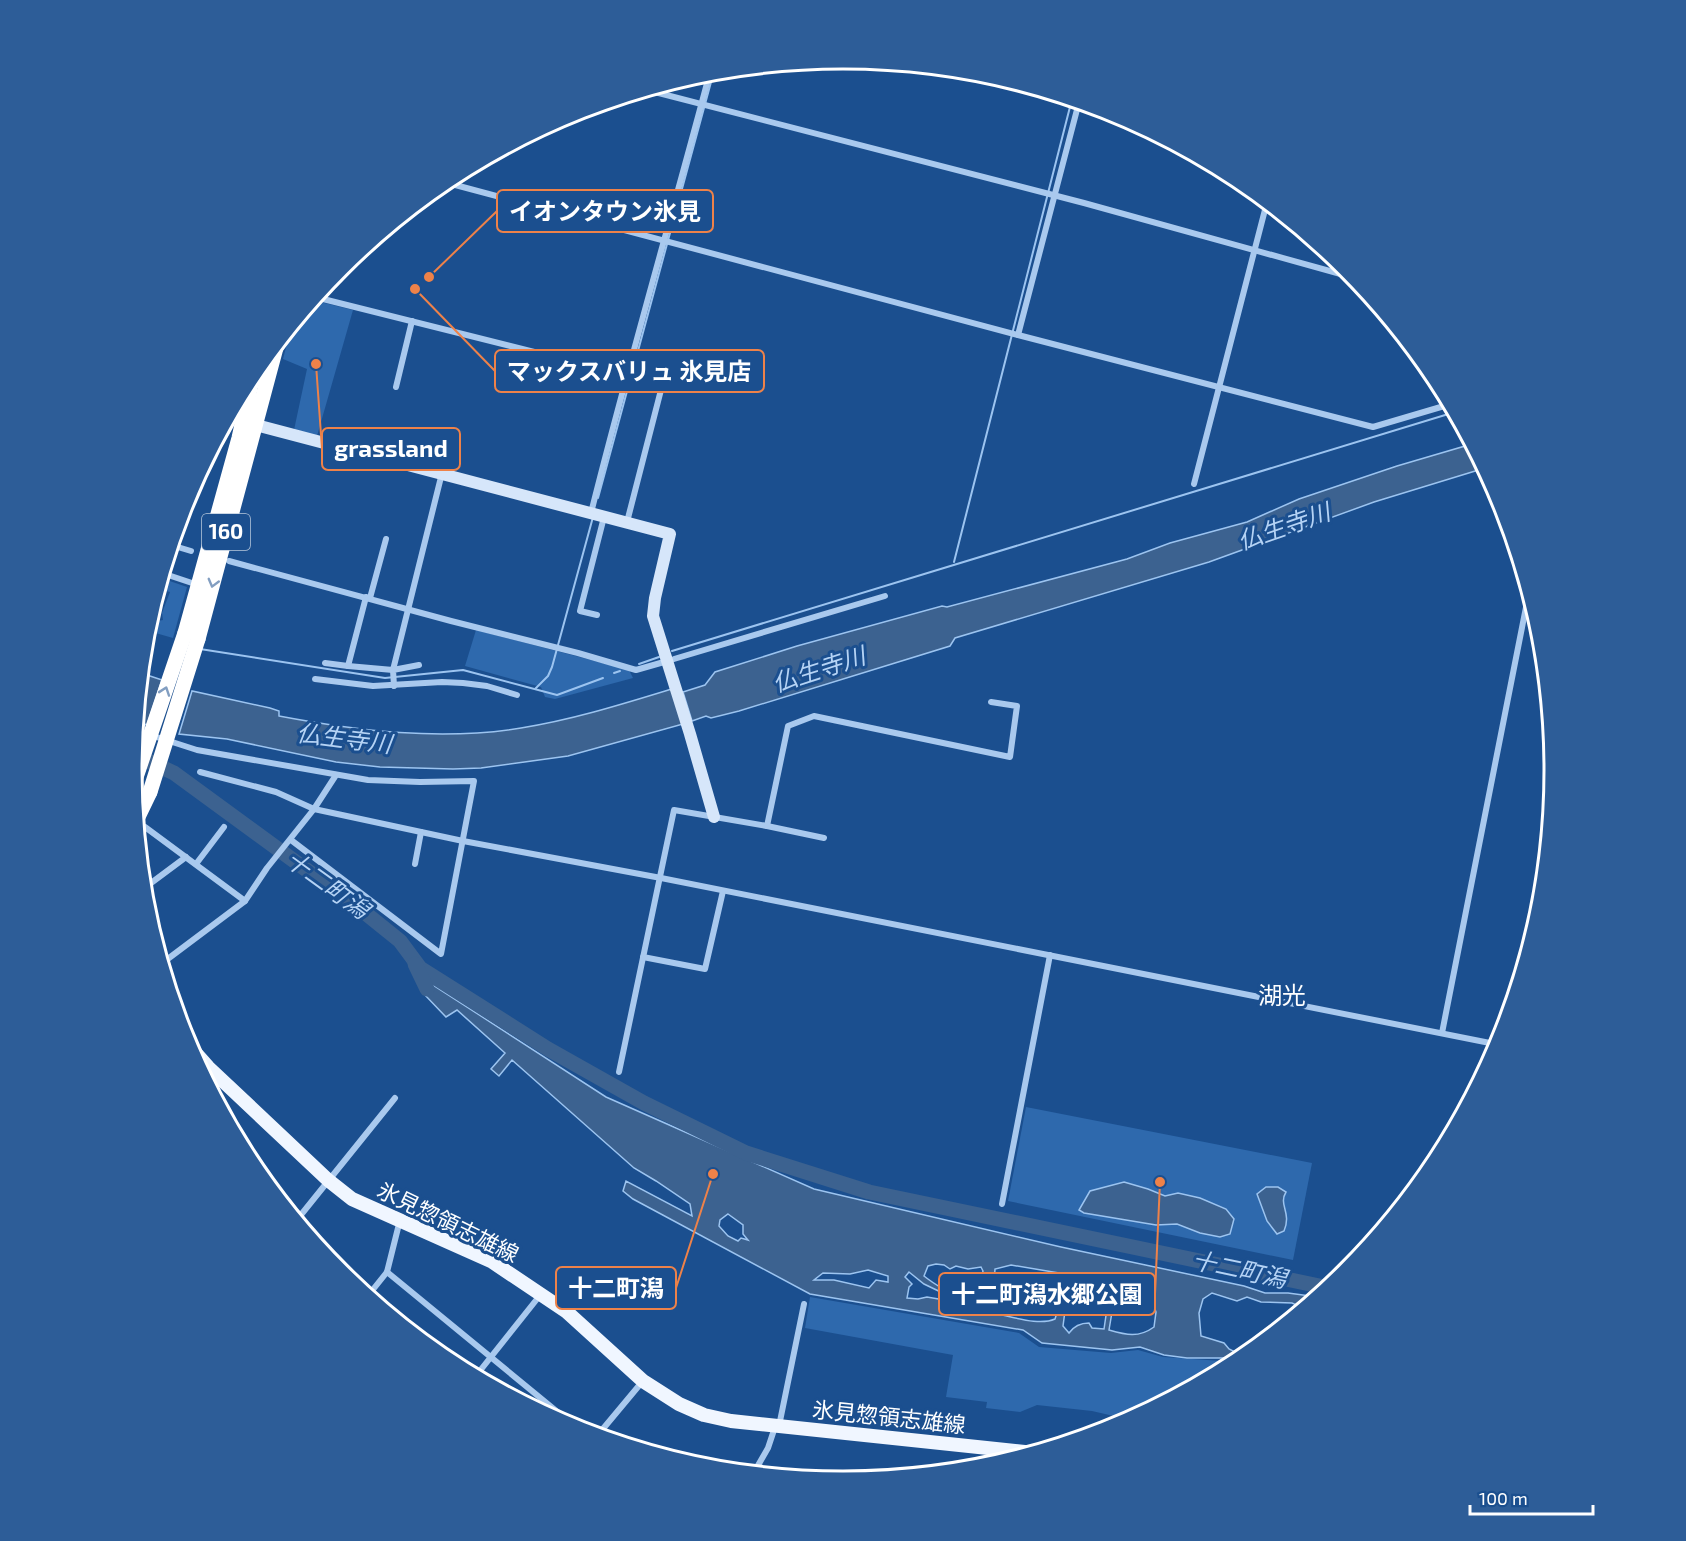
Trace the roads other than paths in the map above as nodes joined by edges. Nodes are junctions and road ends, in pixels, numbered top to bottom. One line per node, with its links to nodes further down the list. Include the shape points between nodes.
1 (707, 82): 3 (street)
2 (660, 93): 3 (street)
3 (701, 104): 6 (street); 8 (street)
4 (1077, 109): 6 (street)
5 (456, 185): 8 (street)
6 (1054, 195): 9 (street); 13 (street)
7 (1265, 210): 9 (street)
8 (665, 240): 13 (street); 14 (street)
9 (1255, 251): 10 (street); 17 (street)
10 (1339, 274)
11 (324, 299): 12 (street)
12 (412, 321): 14 (street); 18 (street)
13 (1018, 335): 17 (street)
14 (626, 375): 16 (street); 25 (street)
15 (261, 380): 22 (highway, 160)
16 (662, 386): 19 (street); 27 (street)
17 (1218, 386): 21 (street, via 1373,427); 24 (street)
18 (396, 387)
19 (677, 390)
20 (247, 402): 22 (highway, 160)
21 (1442, 407)
22 (242, 421): 23 (street); 33 (highway, 160); 39 (highway, 160, one-way to 39)
23 (442, 473): 25 (street); 36 (street)
24 (1194, 484)
25 (590, 514): 26 (street)
26 (604, 517): 27 (street); 38 (street, via 580,611)
27 (627, 523): 56 (street, via 670,534 653,616)
28 (386, 539): 35 (street)
29 (178, 547): 30 (street)
30 (191, 551)
31 (229, 561): 35 (street)
32 (169, 575): 33 (street)
33 (199, 585): 39 (highway, 160)
34 (885, 596): 40 (street)
35 (368, 598): 36 (street); 44 (street)
36 (408, 609): 41 (street, via 636,670); 45 (street)
37 (1526, 609): 74 (street)
38 (597, 615)
39 (192, 636): 51 (highway, 160, one-way to 39, bridge); 55 (highway, 160, bridge)
40 (674, 659)
41 (664, 662)
42 (325, 663): 44 (street)
43 (419, 665): 45 (street)
44 (348, 666): 45 (street)
45 (393, 670): 47 (street)
46 (315, 679): 47 (street)
47 (394, 686): 48 (street, via 464,683)
48 (517, 695)
49 (991, 702): 58 (street, via 1017,706 1010,757 814,716 788,726)
50 (143, 732): 53 (street, via 197,750)
51 (141, 765)
52 (200, 772): 54 (street, via 276,792)
53 (336, 775): 54 (street); 63 (street, via 368,780 474,781)
54 (315, 809): 60 (street); 62 (street)
55 (143, 817)
56 (714, 817): 58 (street); 67 (street, via 674,810)
57 (144, 826): 64 (street)
58 (767, 826): 61 (street)
59 (224, 827): 65 (street)
60 (421, 832): 63 (street); 66 (street)
61 (824, 838)
62 (291, 840): 63 (street, via 441,954); 70 (street)
63 (463, 841): 67 (street)
64 (186, 856): 65 (street); 68 (street)
65 (196, 864): 70 (street)
66 (415, 864)
67 (661, 878): 69 (street); 72 (street)
68 (151, 883)
69 (723, 891): 71 (street); 72 (street, via 705,969)
70 (245, 901): 73 (street)
71 (1050, 955): 74 (street); 80 (street)
72 (644, 957): 77 (street)
73 (167, 959)
74 (1442, 1033): 75 (street)
75 (1489, 1043)
76 (207, 1066): 79 (main road, 氷見惣領志雄線)
77 (619, 1072)
78 (395, 1098): 79 (street)
79 (328, 1180): 81 (street); 82 (main road, 氷見惣領志雄線, via 352,1199)
80 (1002, 1204)
81 (301, 1215)
82 (400, 1220): 83 (street); 85 (main road, 氷見惣領志雄線, via 491,1261)
83 (387, 1272): 84 (street); 87 (street)
84 (372, 1290)
85 (542, 1293): 87 (street); 89 (main road, 氷見惣領志雄線)
86 (804, 1304): 91 (street)
87 (491, 1356): 88 (street); 90 (street)
88 (480, 1371)
89 (643, 1381): 91 (main road, 氷見惣領志雄線, via 679,1404 704,1414); 92 (street)
90 (556, 1411)
91 (777, 1427): 93 (main road, 氷見惣領志雄線); 94 (street)
92 (603, 1429)
93 (1013, 1451)
94 (757, 1467)

